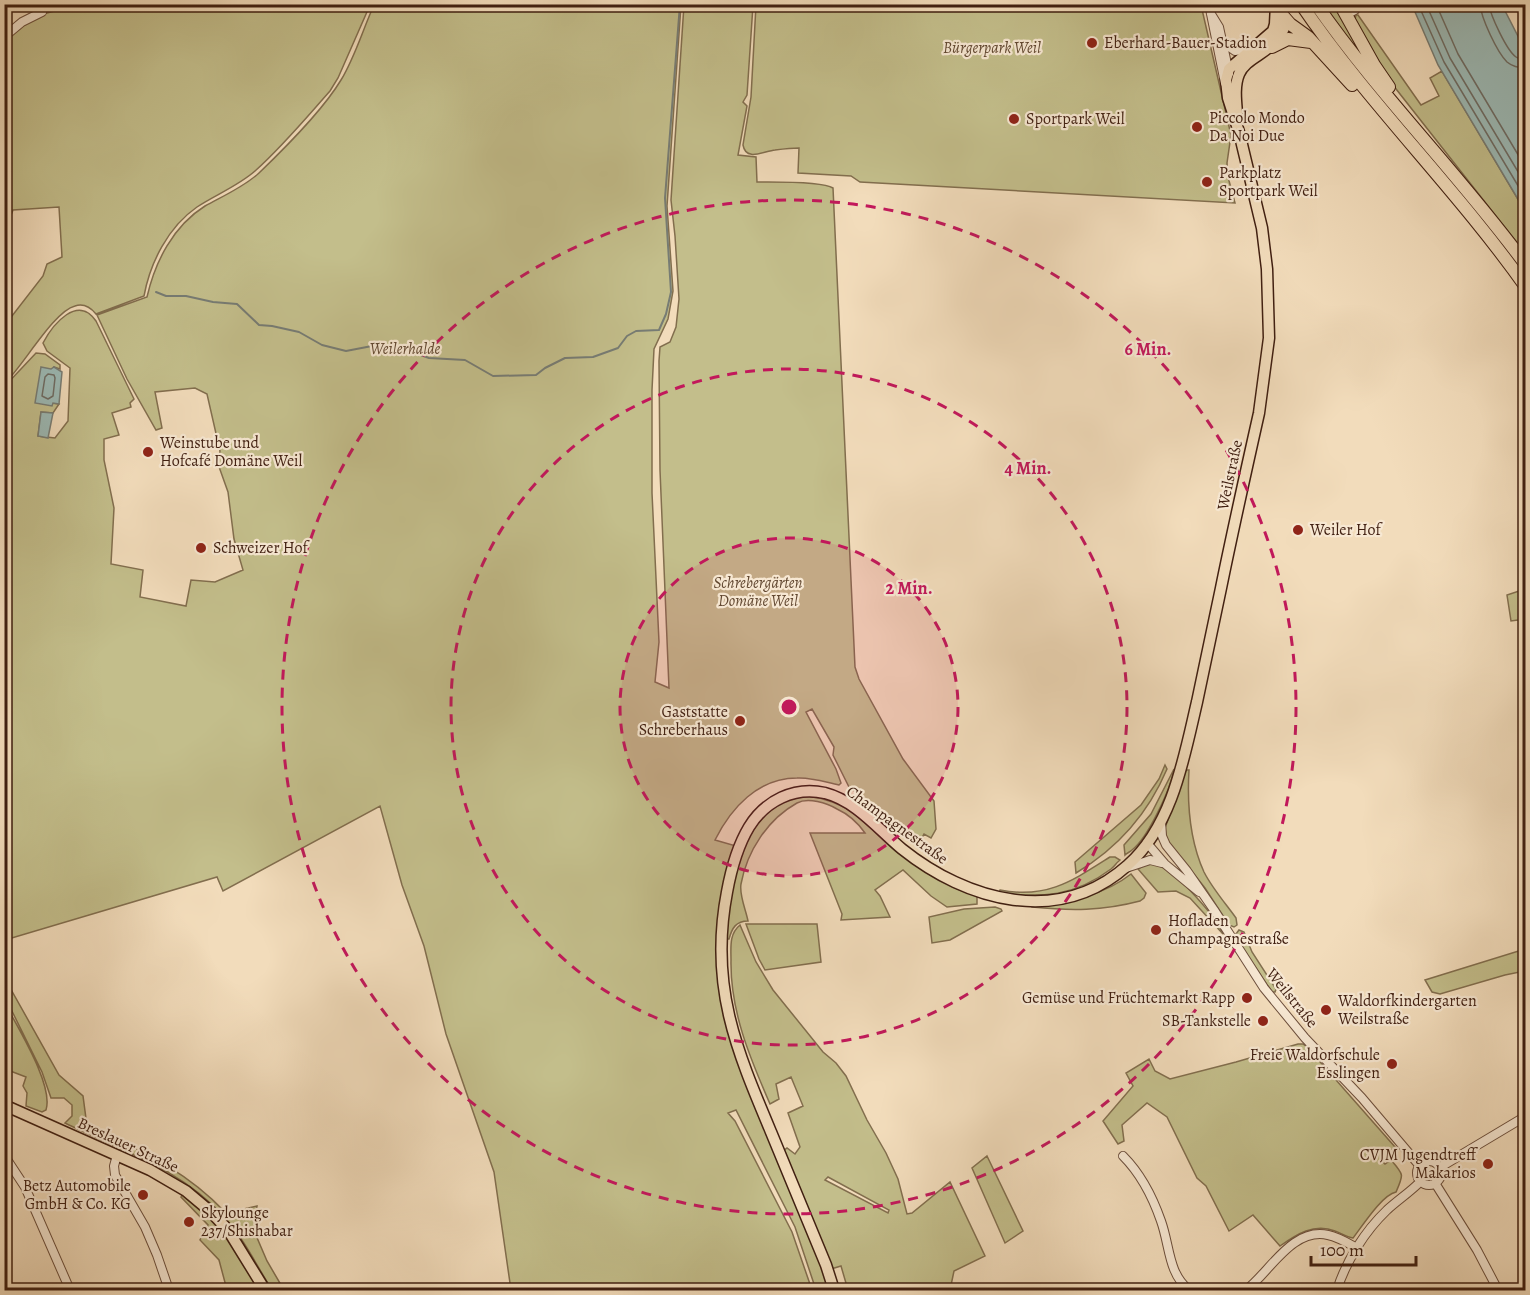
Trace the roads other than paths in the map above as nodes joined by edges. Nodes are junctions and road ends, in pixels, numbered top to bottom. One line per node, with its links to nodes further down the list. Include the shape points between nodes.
1 (1209, 4): 8 (street, Weilstraße)
2 (1276, 4): 9 (main road); 14 (main road, via 1273,31)
3 (1301, 4): 20 (highway)
4 (1316, 4): 22 (highway)
5 (1359, 4): 6 (street, via 1355,10)
6 (1342, 10): 22 (highway, via 1374,65)
7 (42, 12): 10 (street, via 21,22)
8 (1211, 14): 11 (street, Weilstraße); 15 (street, Weilstraße)
9 (1283, 16): 12 (highway); 13 (main road, via 1285,26)
10 (4, 37)
11 (1223, 42): 14 (street, via 1235,51); 17 (street, Weilstraße)
12 (1314, 43): 13 (highway, via 1288,39); 20 (highway, via 1358,91)
13 (1272, 46): 16 (main road)
14 (1254, 48): 17 (main road)
15 (1219, 56): 17 (street); 18 (street, Weilstraße)
16 (1243, 67): 17 (street); 19 (main road, via 1237,80)
17 (1229, 69): 18 (main road); 19 (street, Weilstraße)
18 (1226, 87): 21 (main road, Weilstraße)
19 (1236, 103): 21 (main road, Weilstraße)
20 (1378, 105): 24 (highway, via 1476,220)
21 (1239, 132): 25 (main road, Weilstraße, via 1266,257 1268,354 1197,702 1177,780)
22 (1433, 149): 23 (highway)
23 (1526, 265)
24 (1526, 287)
25 (1161, 819): 26 (main road, Weilstraße); 27 (street, Weilstraße, via 1162,836)
26 (1147, 843): 27 (street); 28 (main road, Champagnestraße); 29 (street, Weilstraße)
27 (1173, 854): 30 (street, Weilstraße)
28 (1140, 859): 29 (street); 44 (main road, Champagnestraße, via 1072,895 1035,901 1006,899 965,888 937,874 850,804 832,795 808,791 790,794 768,805 754,819 738,849 725,904 722,961 727,1008 742,1062)
29 (1165, 864): 30 (street, Weilstraße)
30 (1202, 894): 36 (street, Weilstraße, via 1271,998)
31 (4, 1105): 34 (main road, Breslauer Straße)
32 (1526, 1116): 37 (street)
33 (4, 1155): 41 (street, via 27,1191)
34 (117, 1155): 42 (street, via 115,1173 145,1227); 43 (main road, Breslauer Straße, via 167,1178 206,1207 231,1235)
35 (1124, 1156): 45 (street, via 1155,1205 1173,1269)
36 (1419, 1165): 37 (street, via 1431,1161); 38 (street, via 1416,1173)
37 (1439, 1168): 39 (street, via 1441,1174)
38 (1420, 1182): 39 (street); 40 (street, via 1378,1219)
39 (1435, 1183): 48 (street)
40 (1358, 1248): 46 (street, via 1330,1235 1308,1236 1281,1253); 47 (street)
41 (70, 1290)
42 (169, 1290)
43 (265, 1290)
44 (834, 1290)
45 (1189, 1290)
46 (1246, 1290)
47 (1337, 1290)
48 (1498, 1290)

